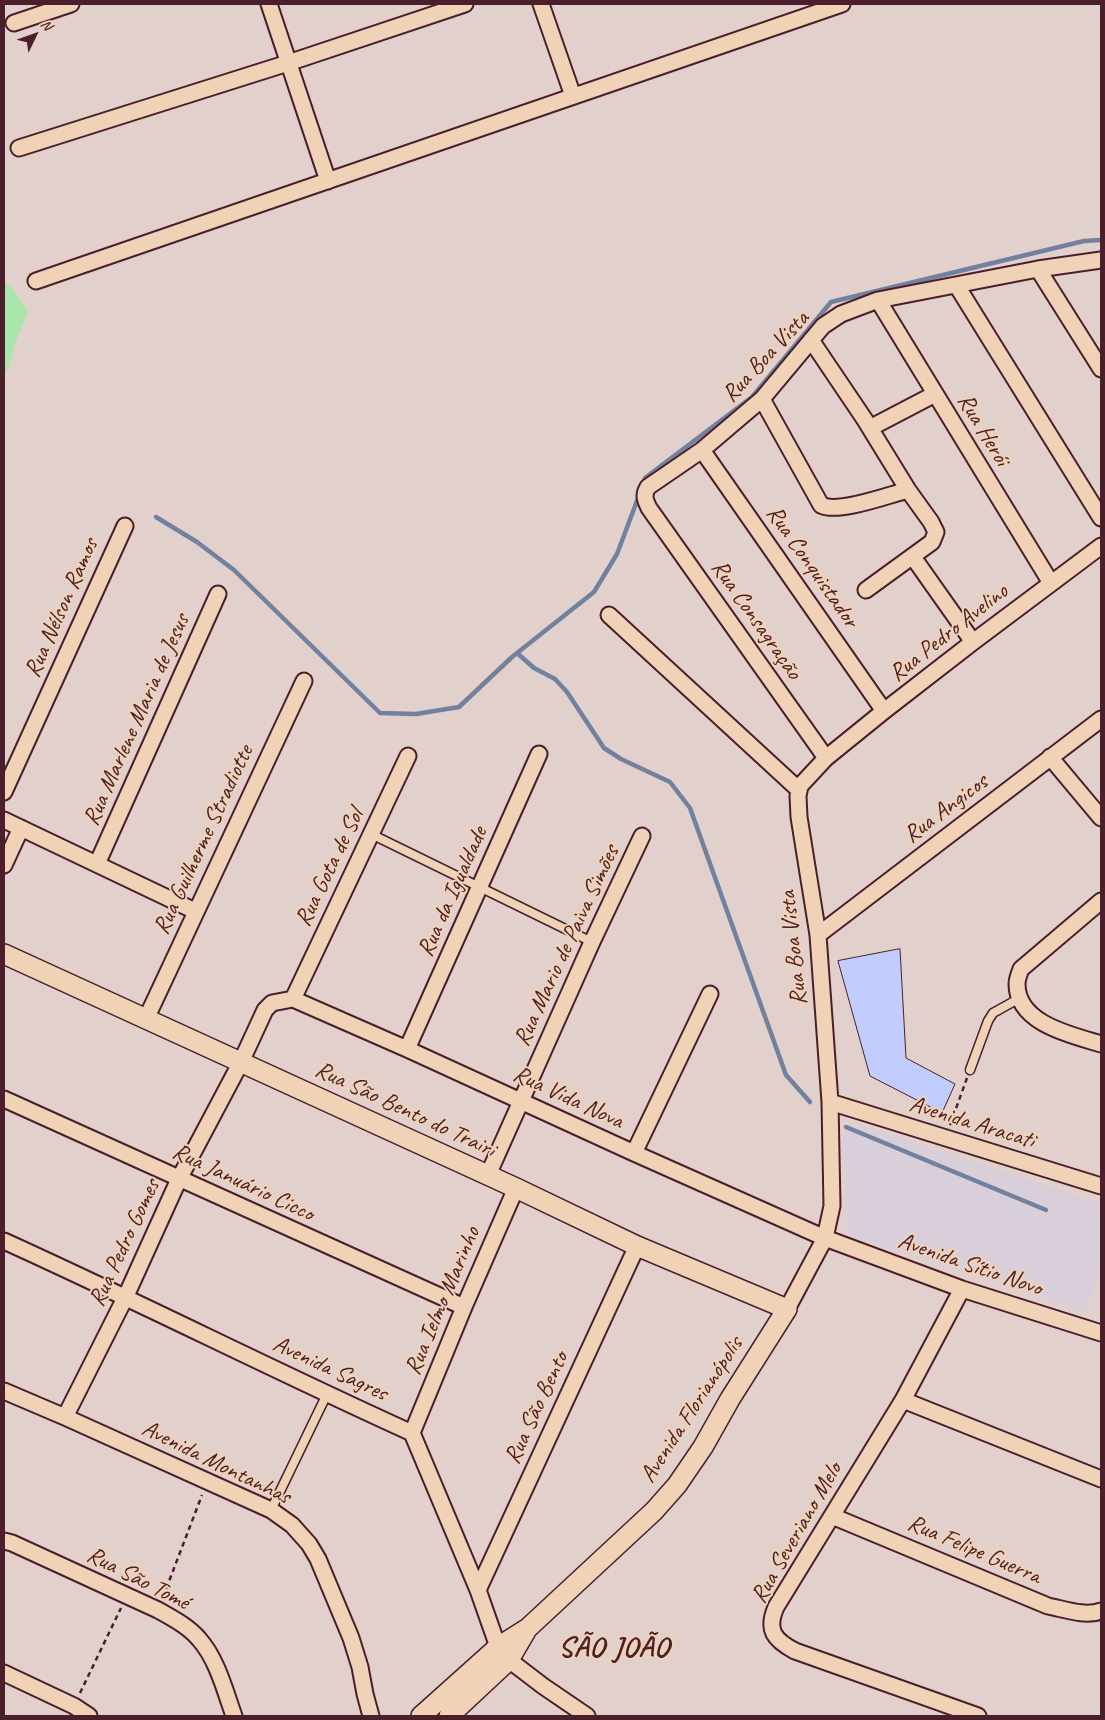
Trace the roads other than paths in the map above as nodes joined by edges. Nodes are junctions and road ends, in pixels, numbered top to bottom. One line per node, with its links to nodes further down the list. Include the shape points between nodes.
1 (71, 4): 6 (street)
2 (269, 4): 7 (street)
3 (465, 4): 7 (street)
4 (541, 4): 8 (street)
5 (842, 4): 8 (street)
6 (14, 23)
7 (288, 62): 9 (street); 10 (street)
8 (573, 96): 10 (street)
9 (19, 148)
10 (328, 181): 13 (street)
11 (1101, 260): 12 (street, Rua Boa Vista)
12 (1038, 269): 14 (street, Rua Boa Vista); 17 (street)
13 (36, 282)
14 (957, 286): 15 (street, Rua Boa Vista); 24 (street)
15 (878, 300): 16 (street, Rua Boa Vista, via 842,314 823,326); 18 (street, Rua Herói)
16 (811, 340): 19 (street, Rua Boa Vista); 20 (street)
17 (1101, 368)
18 (935, 394): 20 (street); 28 (street, Rua Herói)
19 (762, 399): 21 (street, Rua Boa Vista); 22 (street, via 821,505 845,507)
20 (870, 428): 22 (street)
21 (702, 450): 23 (street, Rua Boa Vista, via 648,488 644,493); 34 (street, Rua Conquistador)
22 (908, 490): 27 (street, via 936,532 932,542)
23 (649, 508): 39 (street, Rua Consagração)
24 (1101, 518)
25 (125, 526): 41 (street, Rua Nélson Ramos)
26 (1101, 546): 28 (street, Rua Pedro Avelino)
27 (912, 557): 29 (street); 32 (street)
28 (1051, 583): 32 (street, Rua Pedro Avelino)
29 (866, 590)
30 (218, 594): 47 (street, Rua Marlene Maria de Jesus)
31 (609, 615): 40 (street)
32 (972, 642): 34 (street, Rua Pedro Avelino)
33 (304, 681): 51 (street, Rua Guilherme Stradiotte)
34 (884, 711): 39 (street, Rua Pedro Avelino)
35 (1101, 719): 38 (street, Rua Angicos)
36 (539, 754): 49 (street, Rua da Igualdade)
37 (408, 756): 45 (street, Rua Gota de Sol)
38 (1050, 757): 42 (street); 52 (street, Rua Angicos)
39 (826, 758): 40 (street)
40 (799, 790): 52 (street, Rua Boa Vista, via 799,817)
41 (4, 792)
42 (1101, 818)
43 (4, 820): 44 (street)
44 (21, 828): 47 (street); 48 (street)
45 (371, 834): 49 (lane); 57 (street, Rua Gota de Sol)
46 (642, 836): 53 (street, Rua Mario de Paiva Simões)
47 (97, 864): 51 (street)
48 (4, 865)
49 (480, 887): 53 (lane); 60 (street, Rua da Igualdade)
50 (1101, 901): 56 (street, via 1021,969 1017,984)
51 (196, 911): 58 (street, Rua Guilherme Stradiotte)
52 (818, 935): 65 (street, Rua Boa Vista)
53 (592, 942): 64 (street, Rua Mario de Paiva Simões)
54 (4, 954): 58 (street, Rua São Bento do Trairi)
55 (710, 994): 66 (street)
56 (1020, 998): 59 (street, via 1040,1021); 62 (lane, via 994,1013 988,1021)
57 (293, 999): 60 (street, Rua Vida Nova); 61 (street, Rua Pedro Gomes, via 268,1006)
58 (146, 1019): 61 (street, Rua São Bento do Trairi)
59 (1101, 1044)
60 (407, 1049): 64 (street, Rua Vida Nova)
61 (241, 1062): 67 (street, Rua São Bento do Trairi); 68 (street, Rua Pedro Gomes)
62 (970, 1070)
63 (4, 1099): 68 (street, Rua Januário Cicco)
64 (521, 1101): 66 (street, Rua Vida Nova); 67 (street, Rua Mario de Paiva Simões)
65 (830, 1102): 69 (street, Avenida Aracati); 71 (street, via 832,1206)
66 (634, 1153): 71 (street, Rua Vida Nova)
67 (488, 1175): 70 (street, Rua São Bento do Trairi)
68 (180, 1179): 75 (street, Rua Pedro Gomes); 76 (street, Rua Januário Cicco)
69 (1101, 1186)
70 (516, 1188): 73 (street, Rua São Bento do Trairi); 76 (street, Rua Ielmo Marinho)
71 (825, 1238): 74 (street, Avenida Sítio Novo); 77 (street, Avenida Florianópolis)
72 (4, 1241): 75 (street, Avenida Sagres)
73 (637, 1246): 77 (street, Rua São Bento do Trairi); 88 (street, Rua São Bento)
74 (962, 1289): 78 (street, Avenida Sítio Novo); 81 (street, Rua Severiano Melo)
75 (126, 1296): 80 (street, Avenida Sagres); 82 (street, Rua Pedro Gomes)
76 (464, 1307): 83 (street, Rua Ielmo Marinho)
77 (787, 1310): 90 (street, Avenida Florianópolis, via 678,1485)
78 (1101, 1333)
79 (4, 1391): 82 (street, Avenida Montanhas)
80 (326, 1394): 83 (street, Avenida Sagres); 85 (lane)
81 (903, 1400): 84 (street); 86 (street, Rua Severiano Melo)
82 (65, 1417): 85 (street, Avenida Montanhas)
83 (412, 1433): 88 (street)
84 (1101, 1479)
85 (270, 1510): 92 (street, Avenida Montanhas, via 292,1525 318,1559 351,1638)
86 (832, 1516): 89 (street, Rua Felipe Guerra, via 1048,1606 1080,1612); 100 (street, Rua Severiano Melo, via 776,1607 771,1628 776,1639 795,1651)
87 (4, 1541): 95 (street, Rua São Tomé, via 177,1621 199,1638 210,1654)
88 (478, 1590): 90 (street)
89 (1101, 1611)
90 (503, 1653): 93 (street); 98 (street, Avenida Florianópolis); 99 (street, Avenida Florianópolis)
91 (4, 1673): 94 (street)
92 (364, 1694): 96 (street, Avenida Montanhas); 97 (street, Avenida Montanhas)
93 (584, 1715)
94 (89, 1716)
95 (234, 1716)
96 (364, 1716)
97 (371, 1716)
98 (421, 1716)
99 (449, 1716)
100 (978, 1716)

